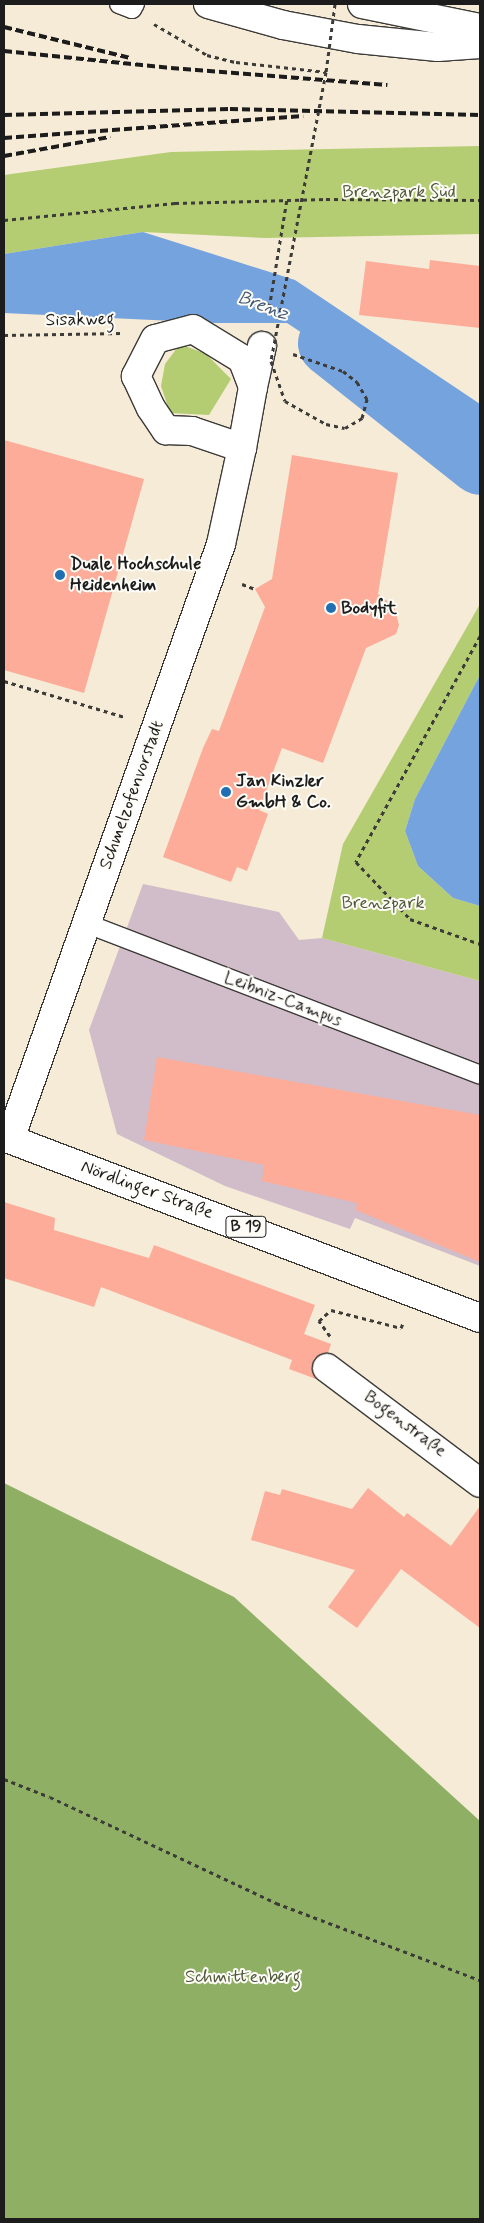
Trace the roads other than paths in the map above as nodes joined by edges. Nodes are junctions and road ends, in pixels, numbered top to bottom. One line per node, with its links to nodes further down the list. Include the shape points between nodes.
1 (119, 4): 2 (lane, via 132,9)
2 (135, 4)
3 (208, 4): 8 (street, via 283,25)
4 (362, 4): 5 (street)
5 (413, 9): 6 (street); 8 (street)
6 (480, 28)
7 (480, 44): 8 (street)
8 (408, 45)
9 (264, 335): 10 (street, Schmelzofenvorstadt)
10 (253, 387): 11 (street, Schmelzofenvorstadt); 11 (street, via 242,359 193,329 155,339 136,376 150,408 166,430 192,431)
11 (242, 448): 12 (street, Schmelzofenvorstadt, via 221,544)
12 (85, 922): 13 (lane, Leibniz-Campus); 14 (street, Schmelzofenvorstadt)
13 (480, 1075)
14 (7, 1138): 15 (street, Nördlinger Straße / B 19)
15 (480, 1318)
16 (331, 1355): 17 (street, Bogenstraße)
17 (480, 1483)

